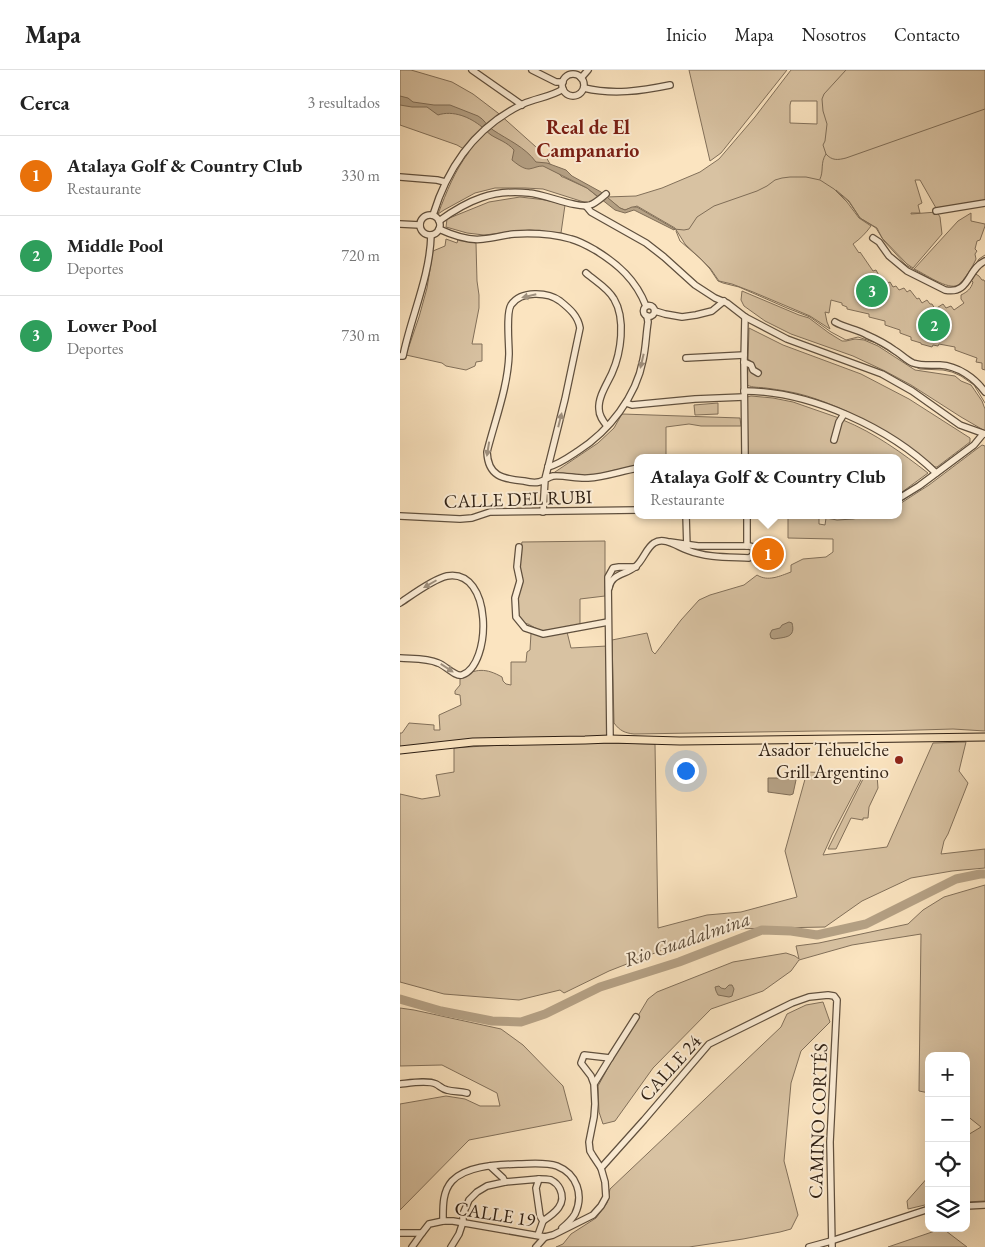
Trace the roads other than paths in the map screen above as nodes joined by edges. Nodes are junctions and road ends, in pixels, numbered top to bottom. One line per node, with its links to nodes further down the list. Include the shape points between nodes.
1 (472, 70): 9 (street)
2 (532, 70): 5 (street, via 556,82)
3 (588, 70): 4 (street)
4 (581, 78): 5 (street, via 572,74); 7 (street)
5 (563, 82): 8 (street)
6 (670, 85): 7 (street, via 633,92)
7 (584, 88): 8 (street, via 582,93 574,96)
8 (563, 90): 9 (street)
9 (522, 105): 11 (street, via 481,132)
10 (400, 177): 11 (street)
11 (445, 182): 16 (street)
12 (606, 194): 14 (street)
13 (985, 203): 15 (street)
14 (586, 206): 17 (street, via 512,192 476,199); 25 (street, via 646,243 695,285)
15 (936, 211)
16 (433, 215): 17 (street); 19 (street, via 423,218)
17 (439, 221): 20 (street)
18 (400, 224): 19 (street)
19 (420, 225): 21 (street, via 422,232)
20 (439, 229): 21 (street); 26 (street, via 481,240 512,234 573,239 606,257 626,273)
21 (431, 235): 31 (street, via 421,292)
22 (873, 238): 23 (street, via 908,271 944,290 955,291 965,285 978,264)
23 (985, 261)
24 (586, 273): 40 (street, via 609,292 620,313 617,360 599,403 599,412)
25 (724, 301): 27 (street, via 712,311 689,316); 29 (street)
26 (646, 306): 27 (street); 28 (street, via 643,310)
27 (655, 310): 28 (street)
28 (648, 316): 38 (street, one-way to 38, via 643,360)
29 (745, 317): 34 (street); 41 (street, via 788,339 882,374 912,390 960,425)
30 (835, 322): 36 (street, via 860,331 915,364 952,367 973,378)
31 (404, 335): 32 (street, via 403,356)
32 (400, 356)
33 (686, 358): 34 (street)
34 (744, 358): 35 (street); 37 (street)
35 (758, 373)
36 (985, 392)
37 (744, 394): 38 (street); 39 (street, via 799,398); 43 (street)
38 (626, 403): 40 (street)
39 (844, 414): 42 (street); 46 (street, via 902,446)
40 (607, 426): 44 (street, via 588,445)
41 (984, 434): 46 (street)
42 (834, 440)
43 (745, 454)
44 (548, 468): 47 (street); 47 (street, one-way to 47, via 580,328 576,315 557,298 534,294 515,300 509,309 506,379 487,461 497,475 509,480 540,482)
45 (634, 469): 47 (street, via 590,478 550,476)
46 (936, 473): 48 (street)
47 (544, 479): 50 (street)
48 (902, 497)
49 (634, 510): 50 (street, CALLE DEL RUBI)
50 (543, 512): 51 (street, CALLE DEL RUBI, via 490,512 460,519)
51 (400, 516)
52 (686, 519): 56 (street)
53 (747, 519): 54 (street)
54 (747, 546): 56 (street); 56 (street, via 754,551 749,558 716,557)
55 (519, 547): 58 (street, via 516,617 526,628 543,634)
56 (687, 547): 58 (street, via 654,542 636,567 616,576 609,588)
57 (400, 603): 59 (street, one-way to 57, via 430,660 458,675 462,674 478,656 483,629 480,599 476,590 460,577 442,578)
58 (608, 622): 61 (street)
59 (400, 658)
60 (985, 737): 61 (main road)
61 (610, 739): 62 (main road, via 473,742)
62 (400, 750)
63 (834, 996): 70 (street, CALLE 24, via 809,997 792,1003 709,1044); 86 (street, CAMINO CORTÉS, via 837,1000 838,1045 830,1142)
64 (636, 1017): 65 (street)
65 (610, 1058): 67 (street); 67 (street, via 584,1055 582,1063)
66 (400, 1084): 68 (street, via 432,1083 445,1090)
67 (594, 1084): 70 (street, CALLE 19, via 594,1117 589,1142 590,1151)
68 (467, 1093)
69 (490, 1166): 73 (street); 78 (street, via 454,1179 444,1198); 81 (street, via 536,1163 556,1166 570,1173 576,1182 578,1204 574,1215)
70 (601, 1168): 81 (street, CALLE 19, via 607,1191 602,1206 585,1219)
71 (539, 1179): 72 (street); 74 (street); 79 (street, via 553,1180 562,1195 559,1208)
72 (528, 1180): 73 (street); 74 (street)
73 (505, 1182): 80 (street, via 477,1192 469,1200)
74 (536, 1188): 79 (street)
75 (985, 1205): 76 (street)
76 (970, 1206)
77 (925, 1210): 86 (street)
78 (443, 1221): 80 (street, CALLE 19); 83 (street, CALLE 19, via 429,1224)
79 (543, 1221): 84 (street)
80 (463, 1222): 84 (street, CALLE 19); 88 (street)
81 (561, 1230): 85 (street, CALLE 19)
82 (400, 1233): 83 (street)
83 (422, 1233): 87 (street)
84 (538, 1235): 85 (street, CALLE 19)
85 (545, 1237): 89 (street)
86 (832, 1244): 90 (street)
87 (412, 1247)
88 (452, 1247)
89 (536, 1247)
90 (809, 1247)

